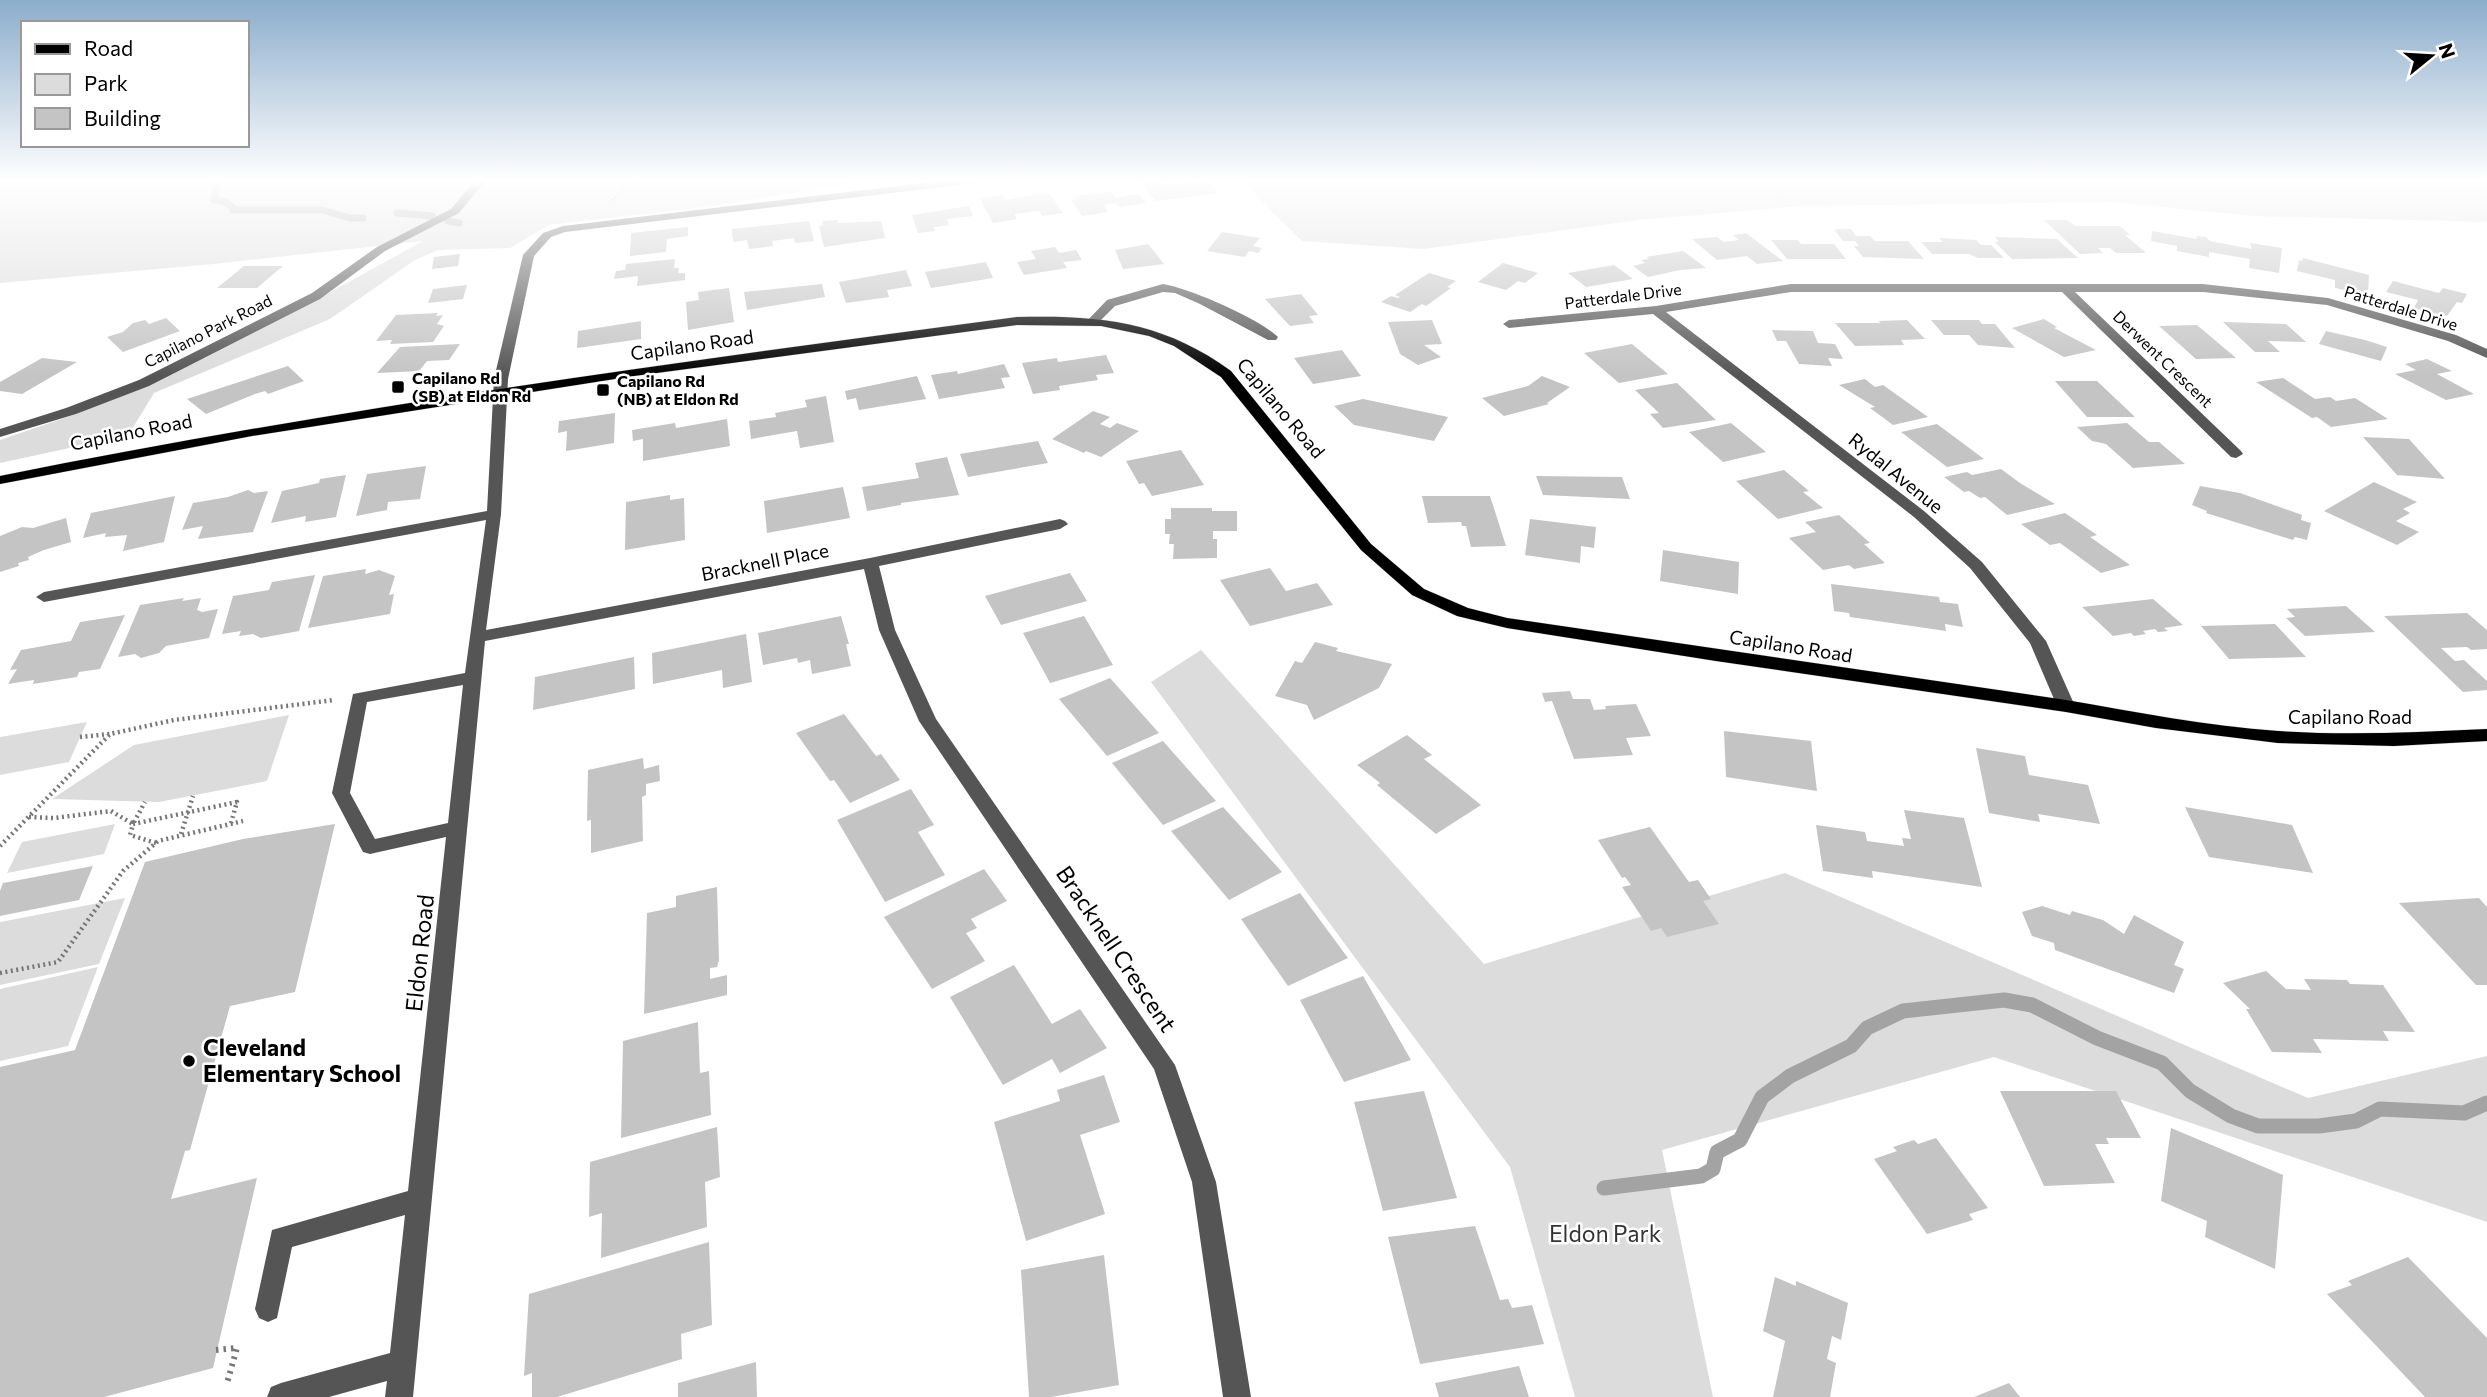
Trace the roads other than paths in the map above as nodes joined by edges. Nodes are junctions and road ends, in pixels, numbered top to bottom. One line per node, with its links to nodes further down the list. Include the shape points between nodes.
1 (388, 245): 10 (street, Capilano Park Road, via 316,296 144,383)
2 (538, 245): 9 (street, Eldon Road, via 529,256)
3 (2065, 288): 4 (street, Patterdale Drive, via 1791,288); 8 (street, Patterdale Drive, via 2203,288 2328,302 2452,338); 11 (street, Derwent Crescent)
4 (1656, 310): 6 (street, Patterdale Drive); 19 (street, Rydal Avenue, via 1919,514 1976,565 2038,640)
5 (1092, 322): 7 (street, via 1111,303 1163,288 1204,301); 9 (main road, Capilano Road, via 1017,321); 19 (main road, Capilano Road, via 1154,333 1203,354 1226,374 1366,547 1418,592 1463,612 1716,656)
6 (1509, 324)
7 (1272, 337)
8 (2487, 354)
9 (500, 394): 12 (main road, Capilano Road, via 223,436); 13 (street, Eldon Road)
10 (0, 433)
11 (2236, 454)
12 (0, 480)
13 (494, 514): 16 (street); 17 (street, Eldon Road)
14 (1060, 524): 15 (street, Bracknell Place)
15 (870, 564): 17 (street, Bracknell Place); 27 (street, Bracknell Crescent, via 887,630 928,721 1164,1065 1203,1182)
16 (44, 597)
17 (477, 637): 18 (street, Eldon Road)
18 (474, 677): 21 (street, Eldon Road); 21 (street, via 359,698 341,793 370,847)
19 (2066, 706): 20 (main road, Capilano Road, via 2278,737 2394,740)
20 (2487, 735)
21 (457, 828): 22 (street, Eldon Road)
22 (420, 1199): 23 (street, via 281,1238); 24 (street, Eldon Road)
23 (268, 1310)
24 (402, 1363): 25 (street); 26 (street, Eldon Road)
25 (281, 1397)
26 (399, 1397)
27 (1237, 1397)

